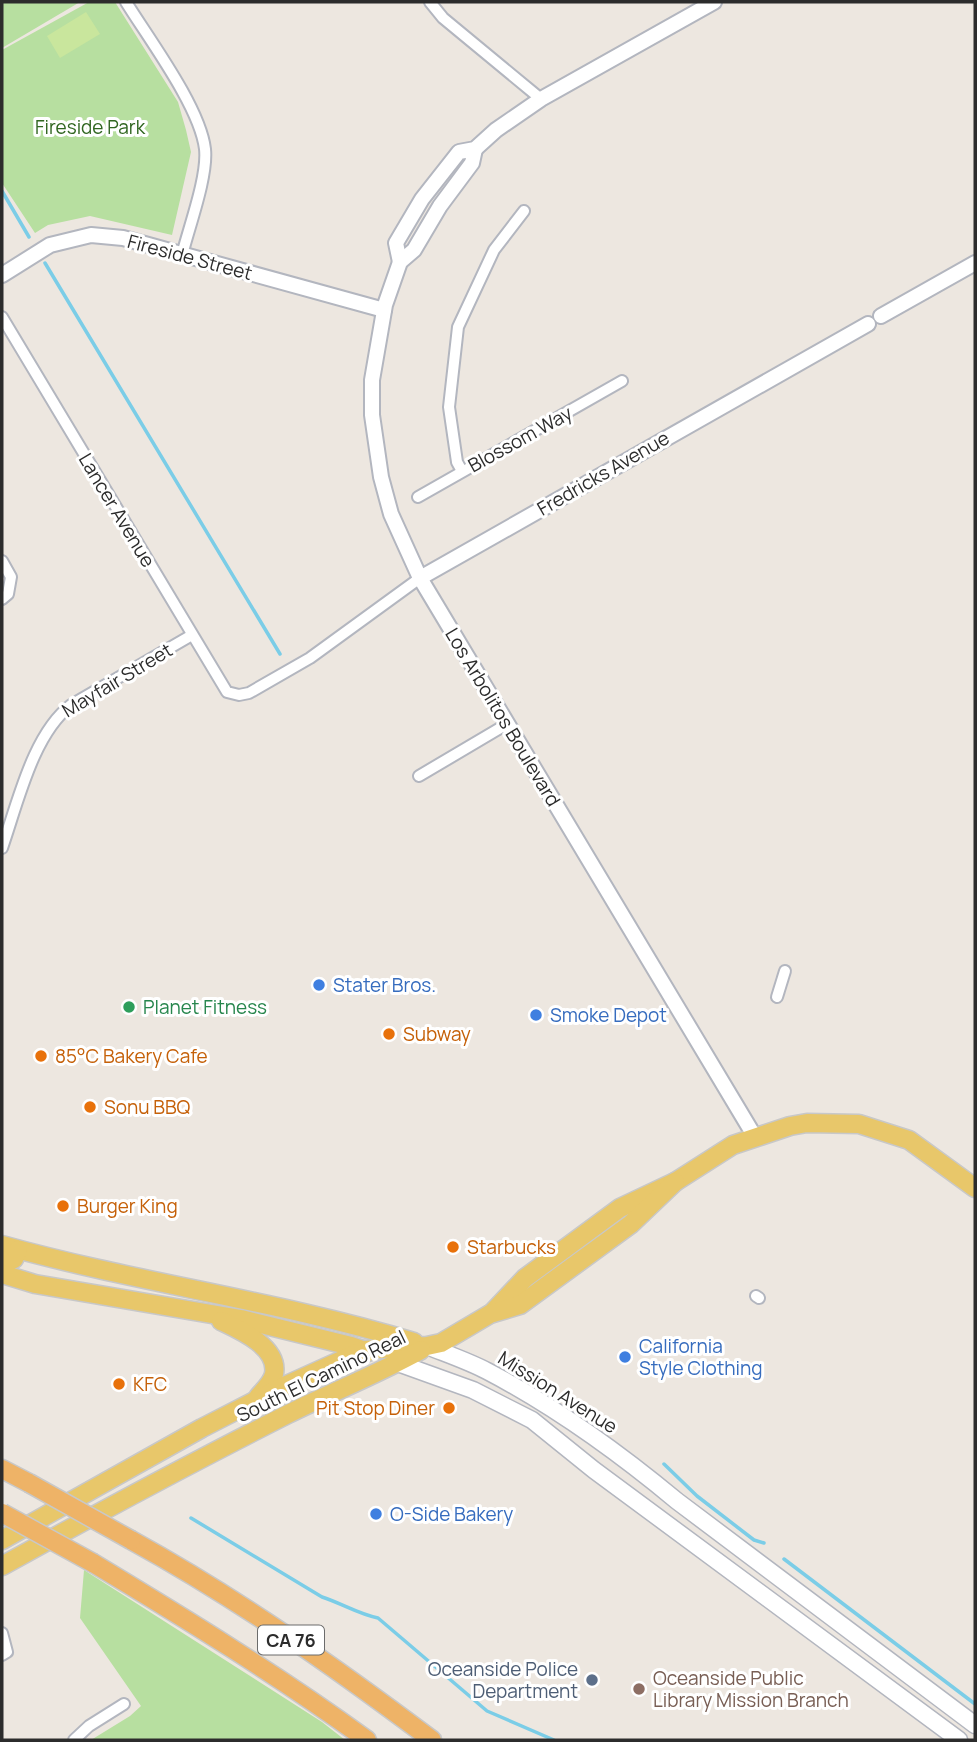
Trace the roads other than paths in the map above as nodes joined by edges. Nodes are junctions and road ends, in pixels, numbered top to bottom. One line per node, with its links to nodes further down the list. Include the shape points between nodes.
1 (126, 2): 6 (street, via 193,111 205,150 204,171)
2 (430, 2): 4 (street)
3 (714, 2): 4 (street, Los Arbolitos Boulevard)
4 (541, 99): 9 (street, Los Arbolitos Boulevard, via 475,149 472,163 414,250 400,262)
5 (524, 211): 14 (street, via 494,250 458,327 449,407)
6 (182, 255): 8 (street, Fireside Street, via 123,238 91,235 50,245); 9 (street, Fireside Street)
7 (975, 263): 10 (street, Fredricks Avenue)
8 (2, 275)
9 (384, 310): 17 (street, Los Arbolitos Boulevard, via 372,380 372,415 390,511)
10 (881, 316): 12 (street, Fredricks Avenue)
11 (2, 317): 19 (street, Lancer Avenue)
12 (868, 324): 17 (street, Fredricks Avenue)
13 (622, 381): 14 (street, Blossom Way)
14 (462, 471): 15 (street, Blossom Way)
15 (418, 497)
16 (2, 561): 18 (street, via 11,577 8,594)
17 (420, 578): 20 (street, Fredricks Avenue, via 310,658 249,694); 21 (street, Los Arbolitos Boulevard)
18 (2, 599)
19 (192, 635): 20 (street, Lancer Avenue, via 227,692); 23 (street, Mayfair Street, via 57,715 41,740)
20 (239, 695)
21 (507, 724): 22 (street); 26 (street, Los Arbolitos Boulevard)
22 (419, 776)
23 (2, 848)
24 (785, 971): 25 (street)
25 (777, 997)
26 (755, 1137): 27 (main road, via 733,1145); 28 (main road, via 807,1123 859,1124 909,1140)
27 (675, 1182): 29 (main road); 32 (main road)
28 (975, 1188)
29 (647, 1195): 30 (main road); 32 (main road)
30 (581, 1237): 38 (main road, via 582,1244 538,1283); 41 (main road, via 524,1279)
31 (10, 1248): 33 (main road, via 14,1259); 34 (main road, Mission Avenue)
32 (592, 1253): 38 (main road)
33 (2, 1260)
34 (104, 1272): 36 (main road, via 92,1279 43,1270); 37 (main road, Mission Avenue)
35 (2, 1274): 36 (main road, Mission Avenue)
36 (35, 1284): 39 (main road, Mission Avenue)
37 (188, 1289): 39 (main road, via 181,1298 131,1291); 42 (main road, Mission Avenue)
38 (530, 1298): 41 (main road)
39 (120, 1299): 40 (main road, Mission Avenue)
40 (199, 1312): 43 (main road, Mission Avenue); 45 (main road, via 237,1328 273,1359 272,1380)
41 (490, 1314): 42 (main road, via 453,1337)
42 (427, 1346): 43 (main road, South El Camino Real); 44 (main road, South El Camino Real); 53 (main road, Mission Avenue, via 485,1370 563,1416)
43 (364, 1350): 44 (main road, Mission Avenue); 45 (main road, South El Camino Real)
44 (398, 1363): 49 (main road, South El Camino Real, via 291,1412); 57 (main road, Mission Avenue, via 473,1390 532,1420)
45 (255, 1401): 48 (main road, South El Camino Real)
46 (2, 1469): 56 (highway, CA 76, bridge, via 263,1620)
47 (2, 1514): 55 (highway, CA 76, bridge, via 226,1643)
48 (2, 1540)
49 (2, 1566)
50 (2, 1633): 51 (street, via 7,1652)
51 (2, 1655)
52 (124, 1704): 54 (street)
53 (975, 1725)
54 (74, 1740)
55 (367, 1740)
56 (432, 1740)
57 (959, 1740)

